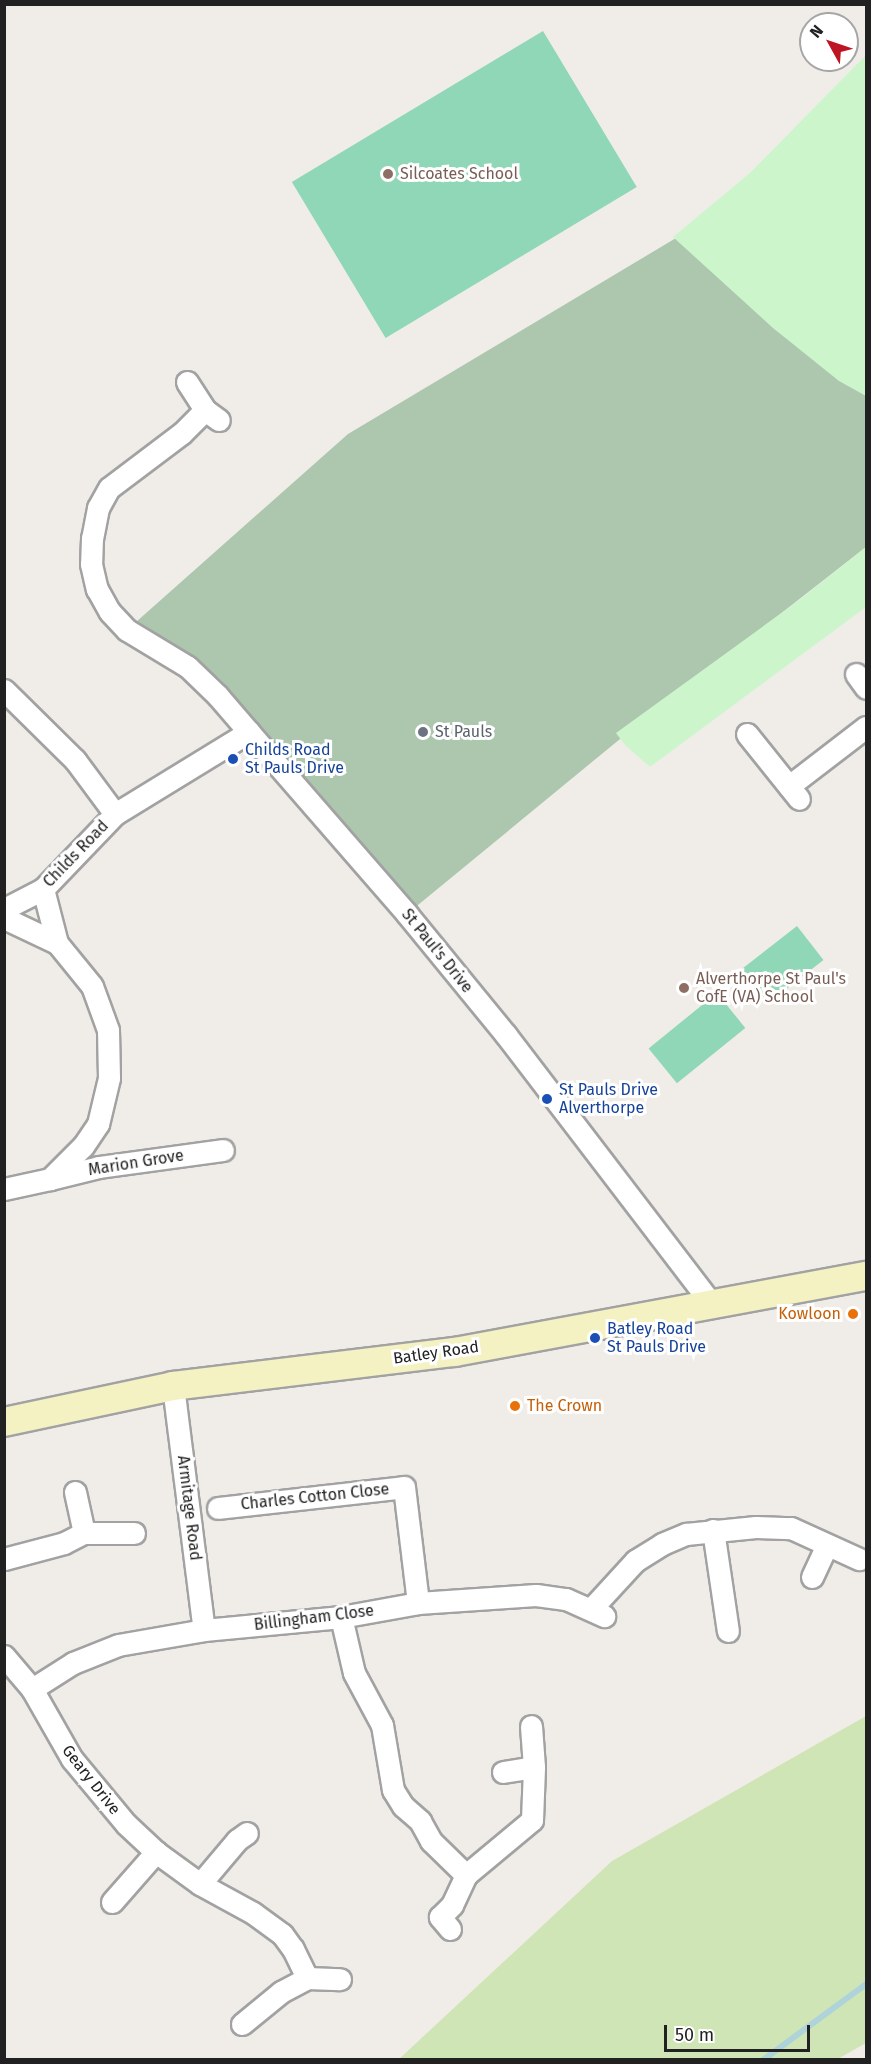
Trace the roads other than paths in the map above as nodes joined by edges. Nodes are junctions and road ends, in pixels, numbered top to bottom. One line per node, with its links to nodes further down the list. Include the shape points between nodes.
1 (187, 382): 4 (street, St Paul's Drive, via 212,415 109,488 98,508 91,564 97,589 110,612 127,630 188,667)
2 (4, 690): 6 (street, via 75,760)
3 (867, 727): 5 (street, via 794,792)
4 (249, 732): 6 (street); 17 (street, St Paul's Drive, via 506,1035)
5 (747, 734)
6 (115, 814): 7 (street, Childs Road)
7 (44, 889): 8 (street, Childs Road); 10 (street)
8 (4, 909)
9 (4, 918): 10 (street)
10 (57, 943): 11 (street, via 92,986 108,1030 109,1078 98,1124)
11 (83, 1146): 13 (street); 14 (street)
12 (223, 1149): 13 (street, Marion Grove)
13 (99, 1167): 14 (street, Marion Grove)
14 (50, 1179): 15 (street, Marion Grove)
15 (4, 1189)
16 (867, 1276): 17 (street, Batley Road)
17 (712, 1304): 18 (street, Batley Road, via 455,1352)
18 (173, 1386): 19 (street, Batley Road); 31 (street, Armitage Road)
19 (4, 1422)
20 (75, 1492): 23 (street)
21 (218, 1508): 29 (street, Charles Cotton Close, via 404,1487)
22 (713, 1530): 25 (street, via 791,1528); 29 (street, Billingham Close, via 686,1534 635,1561 598,1612 566,1599 536,1595); 32 (street)
23 (84, 1533): 24 (street); 26 (street, via 64,1544)
24 (134, 1533)
25 (827, 1545): 27 (street); 28 (street)
26 (4, 1559)
27 (859, 1559)
28 (812, 1577)
29 (418, 1604): 30 (street, Billingham Close)
30 (341, 1617): 31 (street, Billingham Close); 40 (street, via 354,1673 382,1725 393,1790 420,1821 431,1841)
31 (204, 1630): 34 (street, Billingham Close, via 118,1646 73,1663)
32 (728, 1630)
33 (4, 1656): 34 (street, Geary Drive)
34 (32, 1689): 39 (street, Geary Drive, via 72,1759 126,1824)
35 (531, 1726): 36 (street)
36 (534, 1767): 37 (street); 40 (street, via 532,1820)
37 (503, 1772)
38 (247, 1833): 41 (street)
39 (156, 1852): 41 (street, Geary Drive); 42 (street)
40 (466, 1875): 43 (street, via 452,1905 440,1917)
41 (200, 1884): 44 (street, Geary Drive, via 282,1934)
42 (112, 1902)
43 (450, 1929)
44 (307, 1978): 45 (street); 46 (street, via 281,1992)
45 (340, 1980)
46 (242, 2024)

